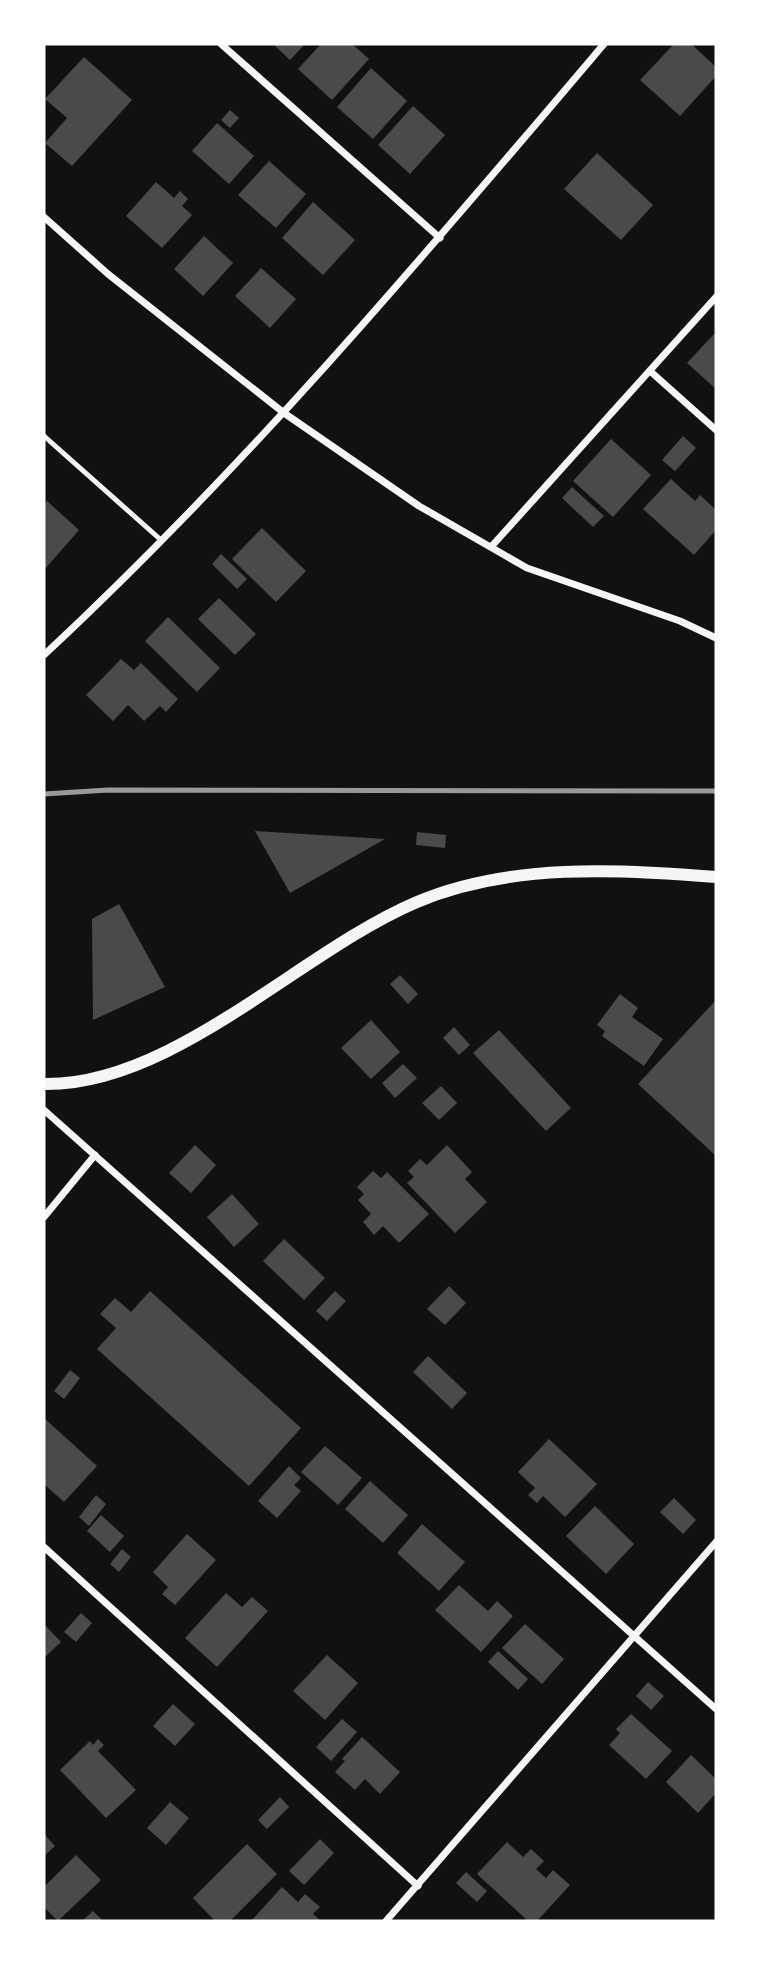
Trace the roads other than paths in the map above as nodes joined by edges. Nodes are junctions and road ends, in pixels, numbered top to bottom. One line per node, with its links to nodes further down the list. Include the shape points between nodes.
1 (221, 44): 4 (street)
2 (604, 44): 4 (street)
3 (44, 217): 7 (street)
4 (440, 238): 7 (street)
5 (716, 296): 6 (street)
6 (650, 371): 8 (street); 11 (street)
7 (284, 414): 10 (street); 11 (street, via 419,506)
8 (716, 430)
9 (44, 436): 10 (lane)
10 (161, 540): 13 (street)
11 (491, 547): 12 (street, via 527,568)
12 (716, 638)
13 (44, 655)
14 (716, 877): 15 (street, via 627,872 522,875 449,890 387,916 162,1053 100,1078)
15 (44, 1084)
16 (44, 1110): 17 (street)
17 (95, 1155): 18 (street); 21 (street)
18 (44, 1217)
19 (716, 1542): 21 (street)
20 (44, 1547): 23 (street)
21 (633, 1636): 22 (street); 23 (street)
22 (716, 1709)
23 (418, 1886): 24 (street)
24 (386, 1921)

